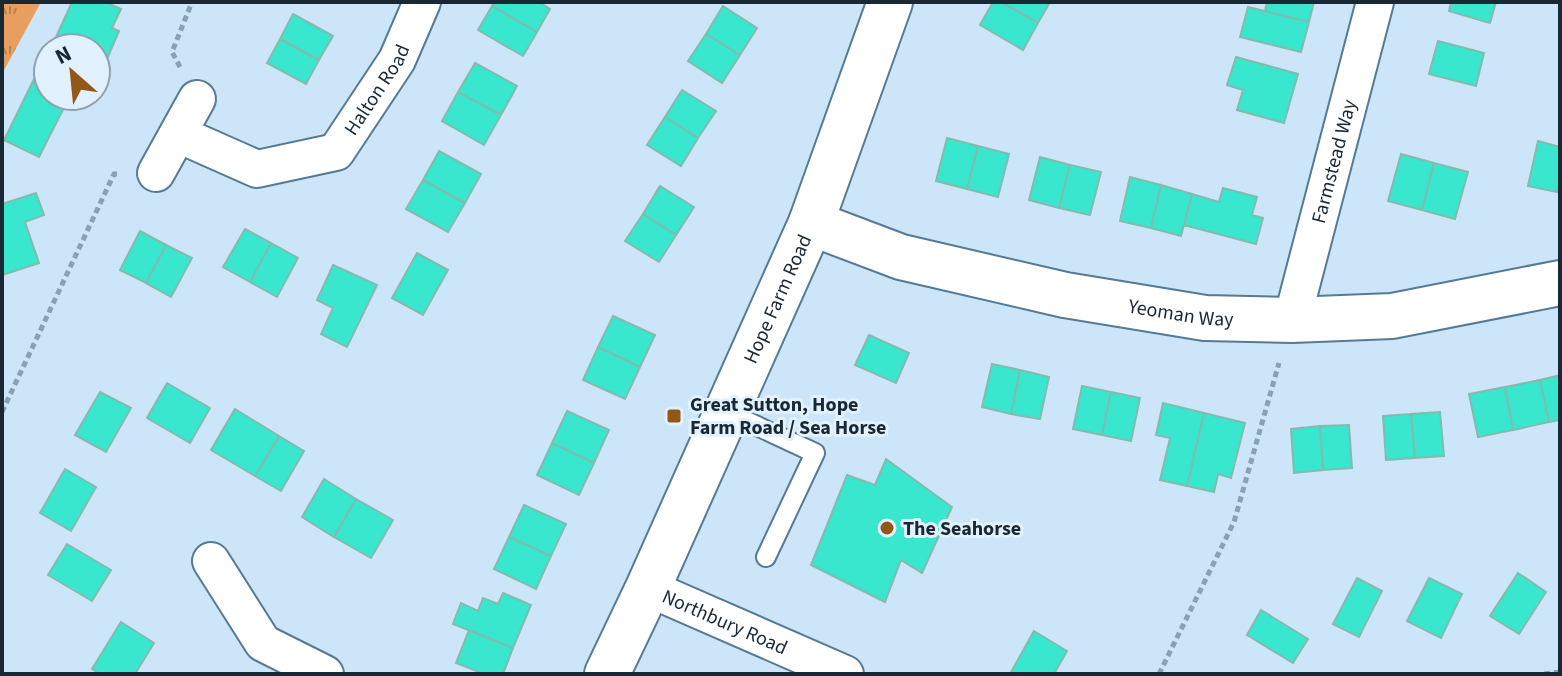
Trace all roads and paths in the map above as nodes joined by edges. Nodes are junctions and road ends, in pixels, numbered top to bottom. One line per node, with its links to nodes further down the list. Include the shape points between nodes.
1 (192, 2): 5 (path, via 172,52)
2 (422, 2): 6 (street, Halton Road, via 397,60 336,152 257,169)
3 (890, 2): 8 (street, Hope Farm Road)
4 (1375, 2): 10 (street, Farmstead Way)
5 (197, 99): 6 (street)
6 (178, 134): 7 (street)
7 (156, 173): 11 (path, via 114,174)
8 (811, 223): 10 (street, Yeoman Way, via 901,257 1065,295 1205,318); 12 (street, Hope Farm Road)
9 (1560, 283): 10 (street, Yeoman Way, via 1392,316)
10 (1292, 320): 20 (path, via 1234,522)
11 (2, 412)
12 (727, 412): 13 (lane, via 815,453); 15 (street, Hope Farm Road)
13 (766, 557)
14 (211, 561): 17 (street, via 263,643)
15 (648, 588): 18 (street, Hope Farm Road); 19 (street, Northbury Road)
16 (1560, 672): 21 (path)
17 (325, 674)
18 (607, 674)
19 (845, 674)
20 (1159, 674)
21 (1544, 674)

